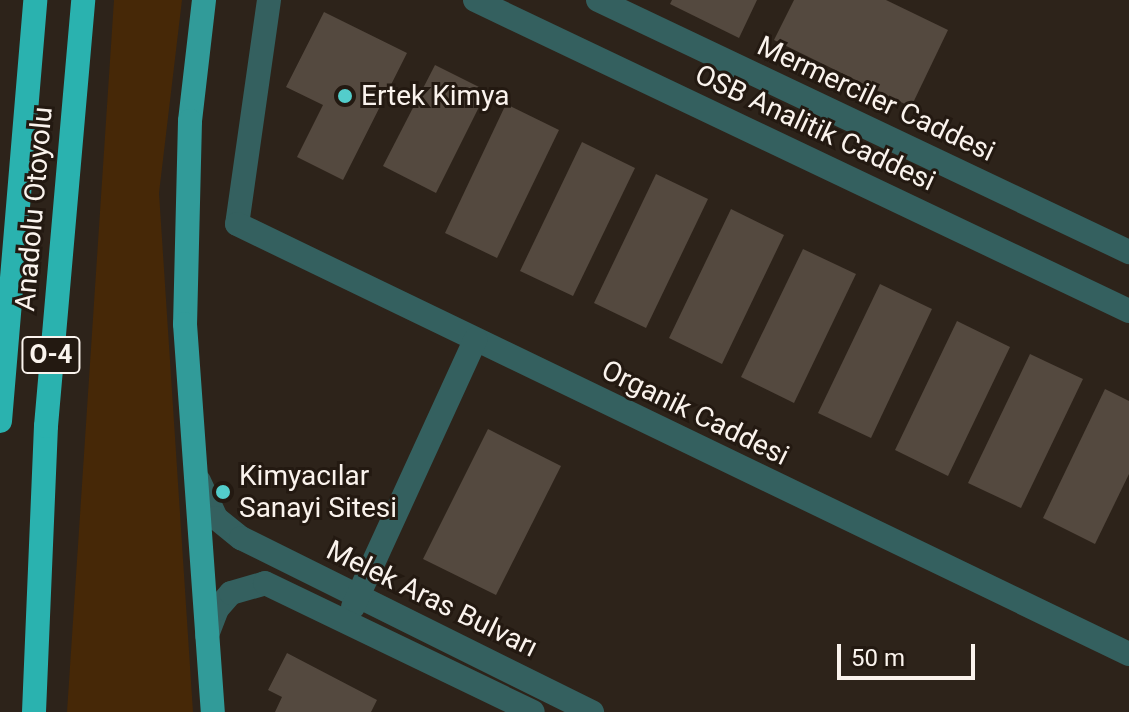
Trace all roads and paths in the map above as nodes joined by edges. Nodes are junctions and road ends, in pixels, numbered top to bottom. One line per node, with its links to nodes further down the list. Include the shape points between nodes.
1 (35, 0): 10 (highway, Anadolu Otoyolu / O-4)
2 (83, 0): 16 (highway, Anadolu Otoyolu / O-4, via 46,426)
3 (204, 0): 11 (main road, via 184,231)
4 (269, 0): 9 (street, Organik Caddesi, via 237,224)
5 (475, 0): 8 (street, OSB Analitik Caddesi)
6 (598, 0): 7 (street, Mermerciler Caddesi)
7 (1129, 252)
8 (1129, 311)
9 (475, 340): 12 (street); 15 (street, Organik Caddesi)
10 (0, 421)
11 (194, 465): 12 (street, Melek Aras Bulvarı, via 202,496 224,525); 14 (main road)
12 (358, 595): 13 (street); 19 (street, Melek Aras Bulvarı)
13 (347, 620): 14 (street, via 285,589 247,584 217,609); 18 (street)
14 (207, 635): 17 (main road)
15 (1129, 654)
16 (34, 712)
17 (213, 712)
18 (533, 712)
19 (592, 712)

